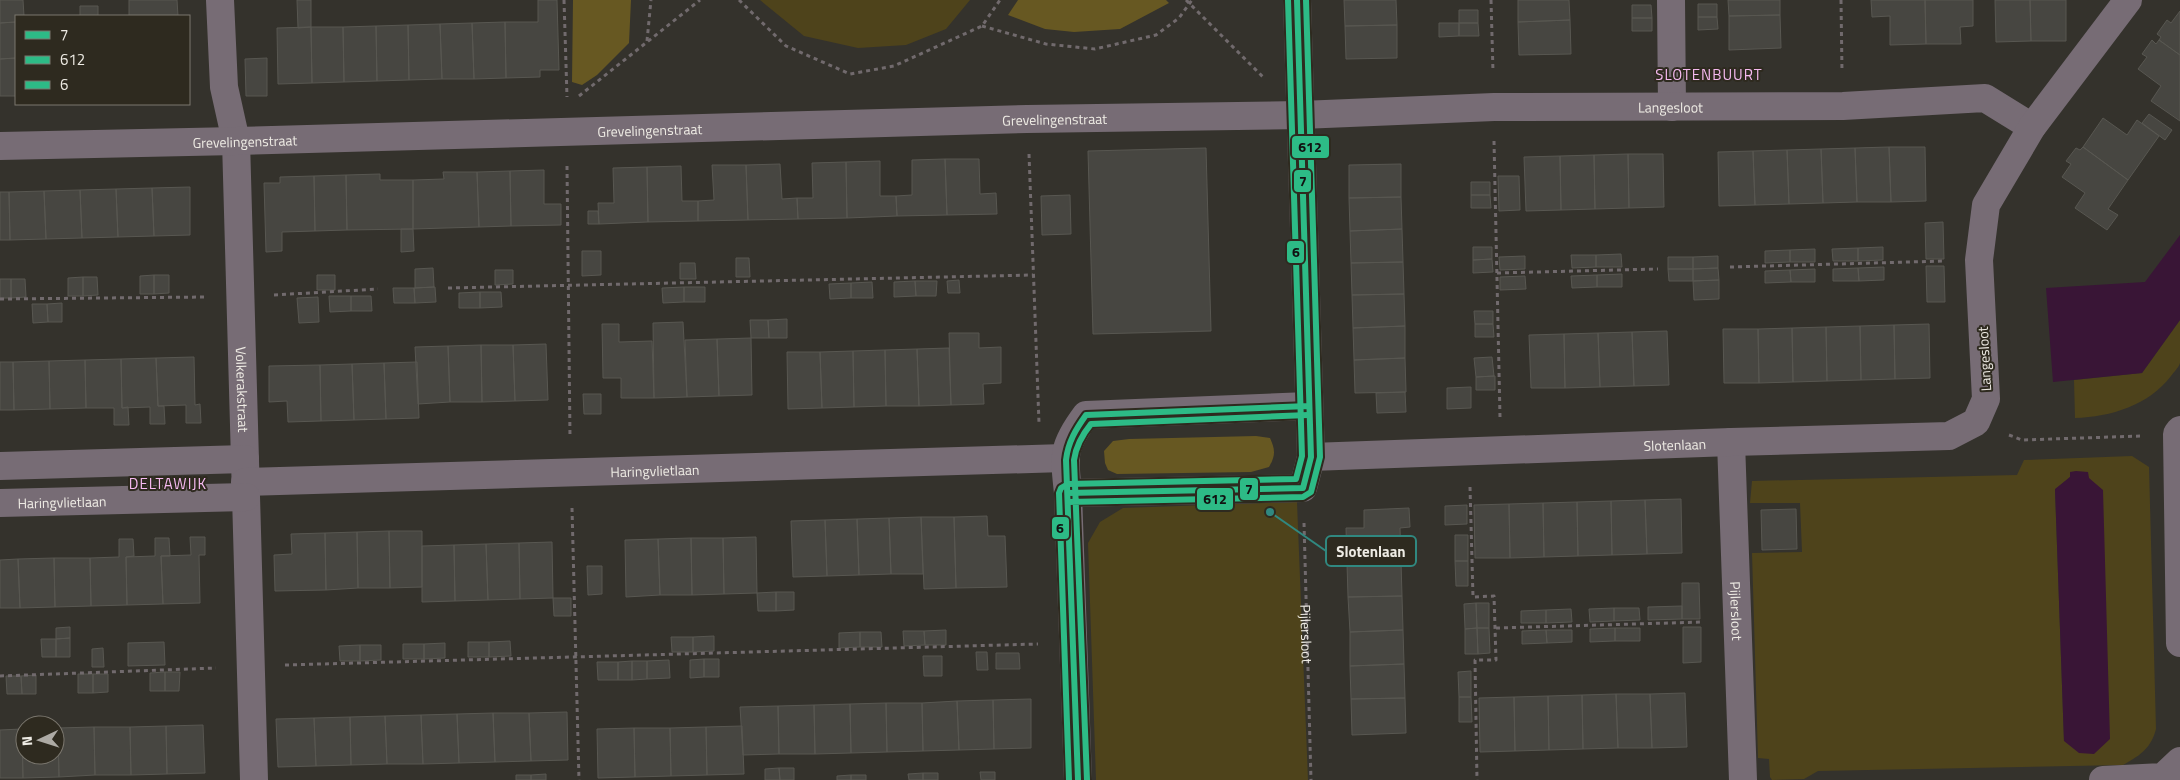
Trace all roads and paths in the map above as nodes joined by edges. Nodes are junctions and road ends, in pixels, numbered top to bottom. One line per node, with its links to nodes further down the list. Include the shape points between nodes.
1 (220, 0): 22 (street, Volkerakstraat, via 224,87)
2 (564, 0): 19 (path)
3 (652, 0): 14 (path)
4 (700, 0): 14 (path)
5 (739, 0): 13 (path, via 786,46 850,74 894,66)
6 (1000, 0): 13 (path)
7 (1297, 0): 18 (street)
8 (1491, 0): 17 (path)
9 (1671, 0): 15 (street)
10 (1841, 0): 16 (path)
11 (2128, 0): 21 (street, Langesloot)
12 (1189, 1): 13 (path, via 1179,18 1156,35 1095,49 1046,44); 18 (path)
13 (982, 26)
14 (647, 42): 19 (path)
15 (1672, 106): 16 (street, Langesloot); 17 (street, Langesloot)
16 (1843, 106): 21 (street, Langesloot, via 1985,98)
17 (1494, 107): 18 (street, Langesloot); 27 (path)
18 (1301, 115): 20 (street, Grevelingenstraat); 33 (street)
19 (566, 119): 20 (street, Grevelingenstraat); 22 (street, Grevelingenstraat)
20 (1028, 119): 28 (path)
21 (2032, 127): 24 (street, Langesloot, via 1986,205)
22 (236, 141): 23 (street, Grevelingenstraat); 31 (street, Volkerakstraat)
23 (0, 146)
24 (1979, 260): 25 (path); 34 (street, Langesloot, via 1986,398)
25 (1730, 267)
26 (1658, 269): 27 (path)
27 (1497, 273): 37 (path)
28 (1033, 275): 29 (path); 40 (path)
29 (448, 288)
30 (378, 289): 31 (path)
31 (240, 297): 32 (path); 42 (street, Volkerakstraat)
32 (0, 299)
33 (1308, 406): 39 (street); 40 (street, via 1086,415)
34 (1976, 422): 35 (path, via 2022,440); 36 (street, Slotenlaan, via 1949,436)
35 (2178, 432): 49 (street)
36 (1730, 442): 37 (street, Slotenlaan); 46 (street, Pijlersloot)
37 (1501, 450): 38 (street, Slotenlaan)
38 (1468, 451): 39 (street, Slotenlaan); 47 (path, via 1473,597 1494,596)
39 (1311, 457): 43 (street)
40 (1052, 459): 42 (street, Haringvlietlaan); 44 (street)
41 (0, 466): 42 (street, Haringvlietlaan)
42 (245, 479): 45 (street, Haringvlietlaan); 50 (street, Volkerakstraat)
43 (1303, 488): 44 (street); 55 (path, Pijlersloot)
44 (1068, 493): 48 (street)
45 (0, 503)
46 (1737, 621): 47 (path); 57 (street, Pijlersloot)
47 (1496, 628): 56 (path, via 1496,660 1475,660)
48 (1072, 643): 50 (path); 54 (street)
49 (2180, 643)
50 (250, 666): 51 (path); 53 (street, Volkerakstraat)
51 (0, 676)
52 (2180, 761): 58 (street, via 2163,777)
53 (254, 780)
54 (1078, 780)
55 (1311, 780)
56 (1477, 780)
57 (1743, 780)
58 (2103, 780)

